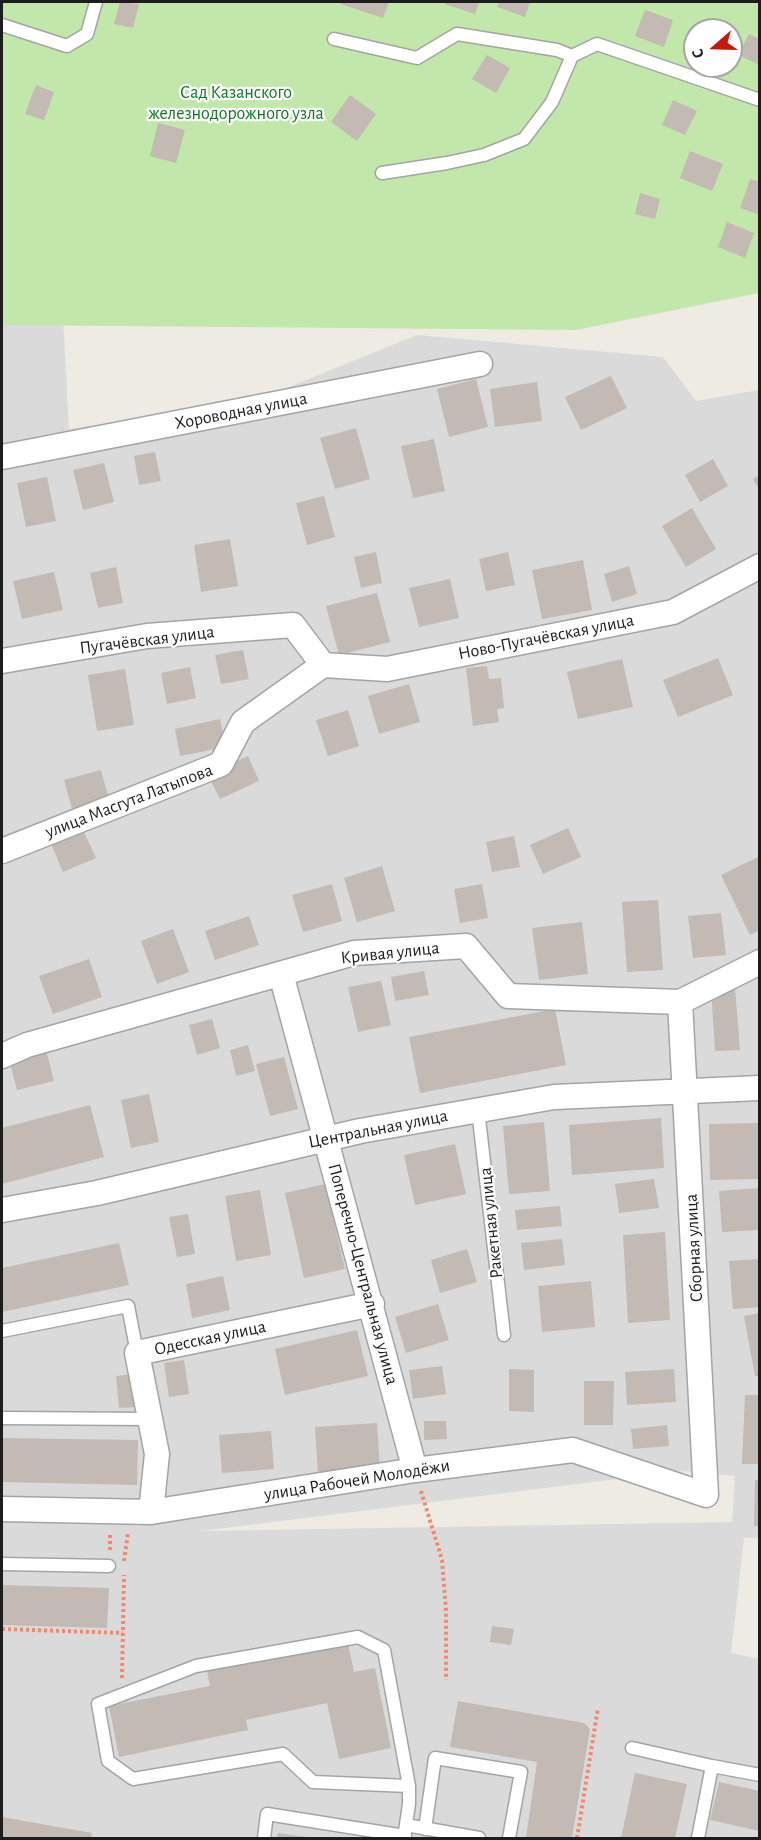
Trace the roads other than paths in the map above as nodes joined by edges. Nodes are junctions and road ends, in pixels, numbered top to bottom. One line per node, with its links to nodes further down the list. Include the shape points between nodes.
1 (96, 2): 2 (lane, via 87,34 67,46)
2 (2, 25)
3 (334, 39): 4 (lane, via 417,58 457,34 557,50)
4 (572, 56): 5 (lane, via 597,44); 6 (lane, via 552,102 524,139 484,155)
5 (759, 100)
6 (382, 173)
7 (480, 364): 8 (street, Хороводная улица)
8 (2, 457)
9 (759, 566): 11 (street, Ново-Пугачёвская улица, via 673,612 387,669)
10 (2, 661): 11 (street, Пугачёвская улица, via 147,636 293,625)
11 (323, 665): 12 (street, улица Масгута Латыпова, via 243,722 221,764)
12 (2, 851)
13 (759, 962): 15 (street, Кривая улица)
14 (281, 974): 15 (street, Кривая улица, via 354,953 466,946 508,996); 16 (street, Кривая улица, via 27,1045); 20 (street, Поперечно-Центральная улица)
15 (680, 1002): 18 (street, Сборная улица)
16 (2, 1056)
17 (759, 1088): 18 (street, Центральная улица)
18 (686, 1092): 19 (street, Центральная улица, via 554,1097); 29 (street, Сборная улица)
19 (478, 1110): 20 (street, Центральная улица); 24 (lane, Ракетная улица)
20 (327, 1137): 21 (street, Центральная улица, via 97,1193); 22 (street, Поперечно-Центральная улица)
21 (2, 1210)
22 (372, 1304): 25 (street, Одесская улица); 28 (street, Поперечно-Центральная улица)
23 (2, 1331): 25 (lane, via 128,1306)
24 (504, 1335)
25 (136, 1353): 27 (street, Одесская улица)
26 (2, 1418): 27 (lane)
27 (150, 1419): 31 (street, Одесская улица, via 157,1454)
28 (415, 1470): 29 (street, улица Рабочей Молодёжи, via 573,1450); 31 (street, улица Рабочей Молодёжи)
29 (706, 1495)
30 (2, 1509): 31 (street, улица Рабочей Молодёжи)
31 (151, 1512)
32 (2, 1564): 33 (lane)
33 (109, 1566)
34 (632, 1748): 35 (lane)
35 (712, 1766): 36 (lane); 43 (lane)
36 (759, 1775)
37 (409, 1786): 37 (lane, via 313,1782 283,1754 133,1779 108,1761 98,1704 196,1666 358,1637 384,1650); 39 (lane)
38 (425, 1829): 39 (lane); 41 (lane); 42 (lane, via 435,1758 520,1772)
39 (405, 1833): 40 (lane, via 267,1814)
40 (264, 1839)
41 (479, 1839)
42 (509, 1839)
43 (698, 1839)

